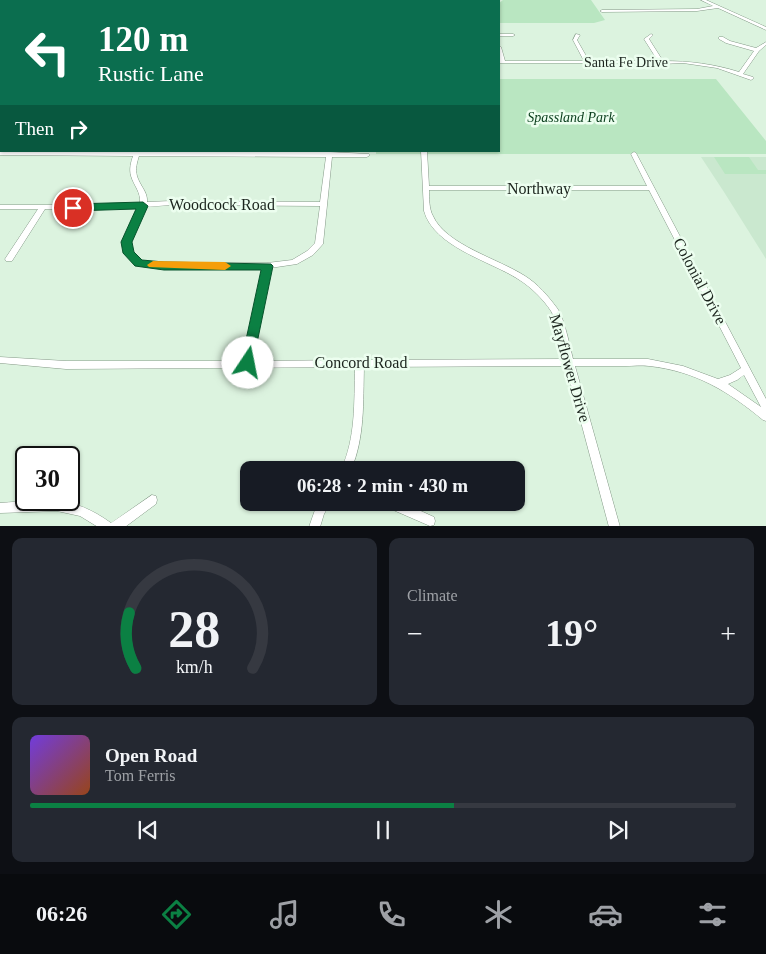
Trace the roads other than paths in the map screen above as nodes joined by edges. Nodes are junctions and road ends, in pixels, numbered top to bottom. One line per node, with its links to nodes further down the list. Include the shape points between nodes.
1 (703, 0): 2 (street)
2 (718, 7): 3 (street); 4 (street)
3 (602, 11)
4 (766, 29)
5 (500, 35): 8 (street)
6 (578, 35): 13 (street, via 576,40)
7 (650, 35): 14 (street, via 646,40)
8 (513, 36)
9 (721, 38): 11 (street)
10 (766, 44): 11 (street)
11 (757, 50): 15 (street)
12 (501, 62): 13 (street, Santa Fe Drive)
13 (587, 62): 14 (street, Santa Fe Drive)
14 (662, 63): 15 (street, Santa Fe Drive, via 701,64)
15 (741, 73): 16 (street, Santa Fe Drive)
16 (751, 78)
17 (424, 152): 23 (street, Mayflower Drive)
18 (0, 153): 19 (street)
19 (136, 154): 20 (street); 26 (street, via 134,176 144,196)
20 (329, 154): 22 (street); 25 (street)
21 (634, 154): 24 (street, Colonial Drive)
22 (367, 155)
23 (427, 188): 24 (street, Northway); 32 (street, Mayflower Drive, via 428,216 441,232 463,248 520,276 541,291 556,312)
24 (652, 188): 35 (street, Colonial Drive)
25 (324, 204): 26 (street, Woodcock Road, via 170,203); 30 (street, via 320,244 294,262)
26 (143, 206): 28 (street, Woodcock Road); 30 (street, via 126,242 128,253 139,263)
27 (0, 207): 28 (street, Woodcock Road)
28 (42, 208): 29 (street)
29 (10, 259)
30 (267, 266): 34 (street)
31 (0, 360): 34 (street, Concord Road, via 66,365)
32 (570, 361): 33 (street, Concord Road); 36 (street, Concord Road, via 648,362 682,368); 48 (street, Mayflower Drive)
33 (360, 362): 34 (street, Concord Road); 39 (street, via 357,438)
34 (248, 363)
35 (746, 368): 36 (street, via 730,380); 37 (street, Colonial Drive)
36 (719, 382): 38 (street, Concord Road)
37 (766, 408)
38 (766, 417)
39 (351, 461)
40 (152, 500): 46 (street)
41 (0, 508): 45 (street, via 74,507)
42 (320, 511): 47 (street)
43 (408, 511): 44 (street)
44 (430, 521)
45 (108, 526)
46 (115, 526)
47 (314, 526)
48 (615, 526)

